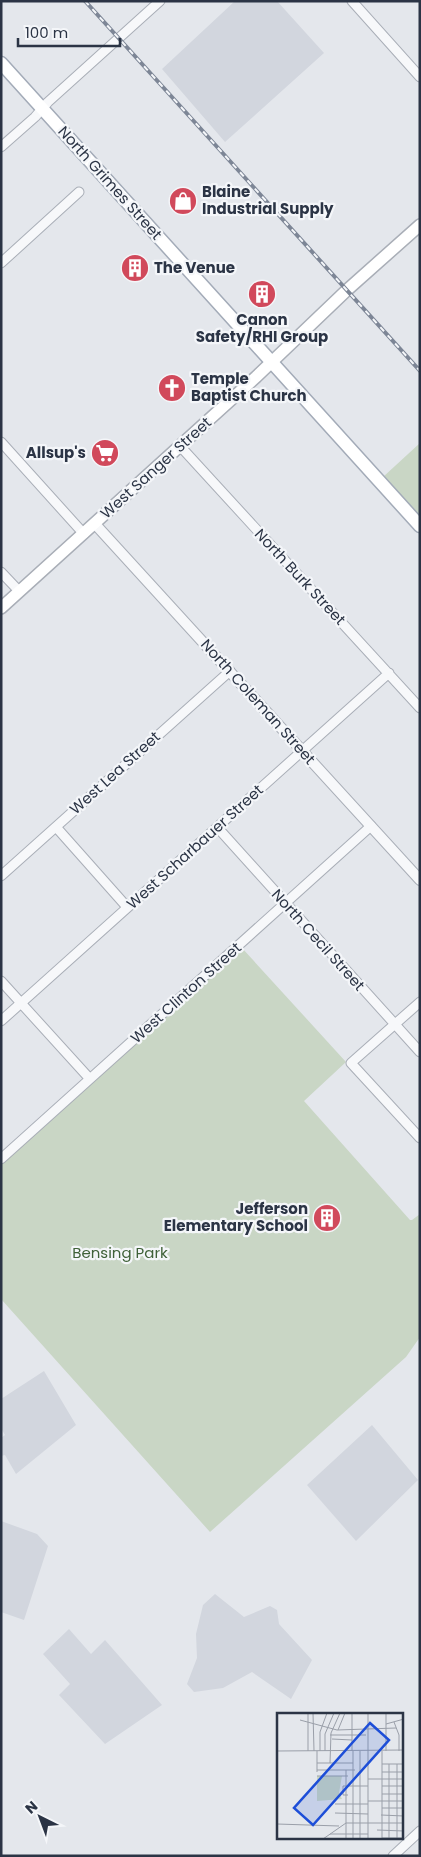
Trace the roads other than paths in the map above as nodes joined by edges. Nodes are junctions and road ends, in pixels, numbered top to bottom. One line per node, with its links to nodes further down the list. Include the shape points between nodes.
1 (160, 1): 5 (street)
2 (352, 1): 4 (street)
3 (1, 63): 5 (main road, North Grimes Street)
4 (420, 77)
5 (42, 108): 6 (street); 10 (main road, North Grimes Street)
6 (1, 147)
7 (79, 192): 9 (street)
8 (418, 230): 10 (main road, West Sanger Street, via 338,299)
9 (1, 263)
10 (272, 363): 12 (main road, West Sanger Street); 14 (main road, North Grimes Street)
11 (1, 442): 15 (street)
12 (180, 446): 13 (main road, West Sanger Street); 20 (street, North Burk Street)
13 (95, 524): 15 (main road, West Sanger Street); 19 (street, North Coleman Street)
14 (420, 526)
15 (84, 534): 17 (main road, West Sanger Street)
16 (1, 572): 17 (street)
17 (19, 592): 18 (main road, West Sanger Street)
18 (1, 608)
19 (230, 671): 22 (street, North Coleman Street); 24 (street, West Lea Street)
20 (389, 673): 21 (street, North Burk Street); 22 (street, West Scharbauer Street)
21 (420, 708)
22 (302, 751): 23 (street, North Coleman Street); 25 (street, West Scharbauer Street)
23 (371, 826): 27 (street, North Coleman Street); 28 (street, West Clinton Street)
24 (56, 827): 26 (street, West Lea Street); 29 (street)
25 (217, 828): 28 (street, North Cecil Street); 29 (street, West Scharbauer Street)
26 (1, 876)
27 (420, 880)
28 (286, 903): 34 (street, North Cecil Street); 36 (street, West Clinton Street)
29 (127, 907): 32 (street, West Scharbauer Street)
30 (1, 981): 32 (street)
31 (420, 1002): 34 (street)
32 (21, 1003): 33 (street, West Scharbauer Street); 36 (street)
33 (1, 1021)
34 (395, 1024): 35 (street, North Cecil Street); 37 (street, via 352,1063)
35 (420, 1052)
36 (90, 1079): 38 (street, West Clinton Street)
37 (420, 1138)
38 (1, 1159)
39 (420, 1831): 40 (street)
40 (393, 1856)

